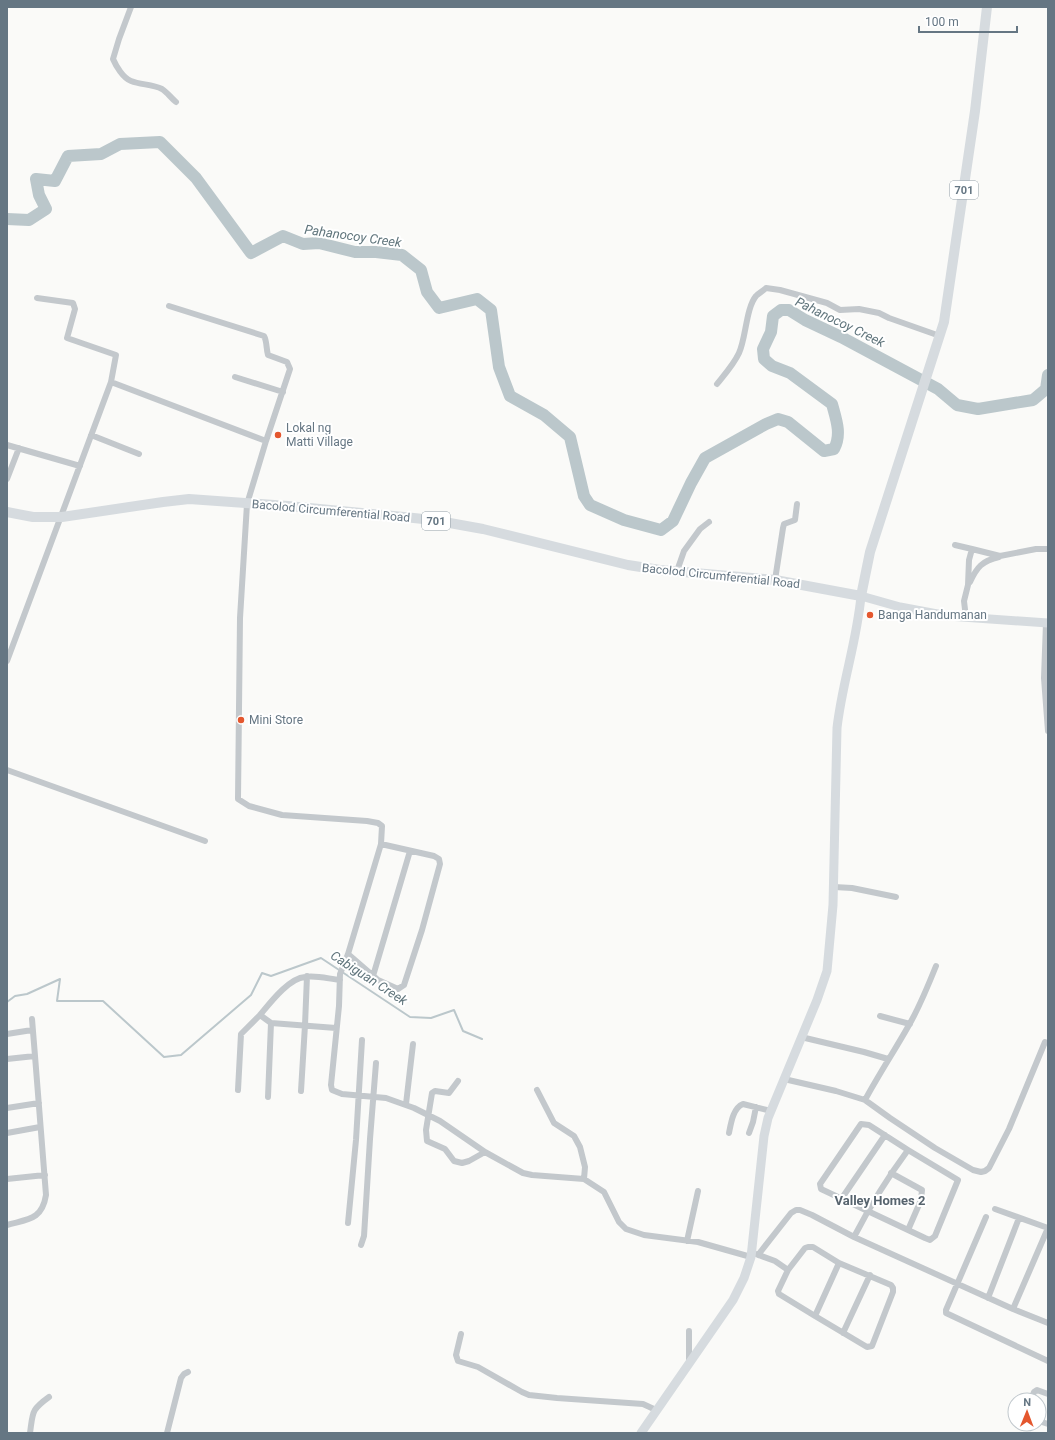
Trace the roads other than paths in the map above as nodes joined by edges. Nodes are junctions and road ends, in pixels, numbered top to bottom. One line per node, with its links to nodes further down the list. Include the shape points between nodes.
1 (132, 7): 3 (street, via 119,39 113,60 115,65 127,79 155,86)
2 (987, 7): 6 (main road, 701, via 968,163 948,301)
3 (176, 102)
4 (37, 298): 8 (street, via 73,303 75,309 67,338 116,355)
5 (169, 306): 10 (street, via 264,336 268,355 289,365)
6 (940, 336): 9 (street, via 879,313 859,309 840,310 827,303 766,288 755,297 739,353); 30 (main road, 701, via 870,552)
7 (235, 378): 10 (street)
8 (111, 382): 11 (street); 12 (street)
9 (717, 384)
10 (283, 392): 12 (street)
11 (91, 435): 15 (street); 16 (street)
12 (266, 441): 18 (street)
13 (7, 445): 14 (street)
14 (19, 448): 16 (street); 17 (street)
15 (139, 454)
16 (80, 466): 21 (street)
17 (7, 479)
18 (247, 504): 21 (main road, Bacolod Circumferential Road / 701, via 189,500); 27 (main road, Bacolod Circumferential Road / 701, via 433,520 483,529 628,565); 37 (street, via 240,618 238,799 249,806 282,815 378,823 382,826)
19 (797, 504): 28 (street, via 795,520 784,524)
20 (7, 512): 21 (main road, Bacolod Circumferential Road / 701, via 33,517)
21 (62, 517): 33 (street)
22 (709, 522): 27 (street, via 700,529 684,551)
23 (955, 545): 24 (street)
24 (972, 549): 26 (street); 29 (street)
25 (1048, 549): 26 (street)
26 (1000, 556): 29 (street, via 984,562 976,569)
27 (677, 571): 28 (main road, Bacolod Circumferential Road / 701)
28 (775, 580): 30 (main road, Bacolod Circumferential Road / 701)
29 (968, 586): 31 (street, via 964,601)
30 (861, 596): 31 (main road, via 910,610); 39 (main road, via 837,728)
31 (966, 618): 32 (main road)
32 (1047, 623): 34 (street, via 1044,678)
33 (7, 661)
34 (1048, 731)
35 (7, 770): 36 (street)
36 (205, 841)
37 (381, 844): 38 (street); 41 (street)
38 (410, 851): 44 (street); 44 (street, via 434,856 440,864 422,930 404,985 398,989 393,988)
39 (834, 887): 40 (street); 55 (main road, via 827,971)
40 (896, 897)
41 (348, 954): 44 (street); 45 (street)
42 (936, 966): 50 (street)
43 (307, 976): 45 (street); 46 (street, via 298,978 289,985); 51 (street)
44 (373, 976)
45 (340, 977): 52 (street)
46 (260, 1014): 49 (street); 65 (street, via 242,1034)
47 (880, 1016): 50 (street)
48 (32, 1019): 53 (street)
49 (271, 1023): 51 (street); 69 (street)
50 (910, 1024): 61 (street)
51 (305, 1025): 52 (street); 67 (street)
52 (336, 1028): 68 (street, via 331,1088 335,1092)
53 (32, 1030): 54 (street); 59 (street)
54 (7, 1034)
55 (801, 1037): 61 (street); 63 (main road)
56 (362, 1040): 68 (street)
57 (1045, 1042): 71 (street, via 1009,1129 985,1171 973,1170 935,1148)
58 (413, 1044): 73 (street)
59 (35, 1056): 60 (street); 72 (street)
60 (7, 1059)
61 (888, 1059): 71 (street)
62 (376, 1063): 70 (street)
63 (784, 1079): 71 (street); 76 (main road)
64 (458, 1081): 77 (street, via 449,1093 433,1092)
65 (238, 1090)
66 (537, 1090): 88 (street, via 554,1123 574,1136 580,1147 585,1167)
67 (301, 1091)
68 (359, 1096): 70 (street); 95 (street)
69 (268, 1097)
70 (374, 1097): 73 (street); 101 (street, via 364,1236)
71 (865, 1100)
72 (39, 1103): 75 (street); 78 (street)
73 (406, 1104): 77 (street)
74 (756, 1107): 76 (street); 80 (street, via 740,1105); 81 (street)
75 (7, 1108)
76 (771, 1111): 102 (main road, via 764,1136)
77 (428, 1115): 84 (street); 84 (street, via 427,1141 445,1149 454,1161 469,1161)
78 (40, 1127): 79 (street); 86 (street)
79 (7, 1133)
80 (729, 1133)
81 (749, 1133)
82 (885, 1135): 83 (street); 90 (street); 90 (street, via 869,1125 861,1124 820,1184 821,1189)
83 (908, 1150): 85 (street); 98 (street, via 958,1180 935,1236 930,1240)
84 (485, 1152): 88 (street, via 523,1173)
85 (891, 1173): 92 (street); 98 (street, via 922,1190 921,1200)
86 (45, 1175): 87 (street); 96 (street, via 46,1195 39,1214)
87 (7, 1179)
88 (584, 1179): 100 (street, via 604,1192 619,1222 626,1229 644,1236)
89 (698, 1191): 100 (street)
90 (842, 1198): 92 (street)
91 (995, 1209): 94 (street)
92 (867, 1211): 98 (street); 99 (street)
93 (986, 1217): 106 (street)
94 (1019, 1218): 97 (street); 107 (street)
95 (348, 1223)
96 (7, 1225)
97 (1048, 1228): 108 (street)
98 (908, 1230)
99 (854, 1237): 102 (street, via 812,1215 796,1210); 106 (street)
100 (687, 1241): 102 (street)
101 (361, 1245)
102 (753, 1255): 104 (street, via 775,1261); 115 (main road, via 739,1290)
103 (839, 1263): 104 (street, via 813,1247 808,1247); 105 (street); 109 (street)
104 (788, 1270): 109 (street, via 778,1288 778,1294)
105 (870, 1276): 112 (street); 112 (street, via 893,1288 872,1346 867,1347)
106 (957, 1284): 107 (street); 114 (street, via 946,1313)
107 (988, 1298): 108 (street)
108 (1013, 1309): 110 (street)
109 (815, 1316): 112 (street)
110 (1048, 1323)
111 (688, 1331): 115 (street)
112 (843, 1333)
113 (461, 1334): 118 (street, via 456,1354 458,1361 478,1367 529,1395 644,1404)
114 (1048, 1361)
115 (689, 1362): 118 (main road)
116 (188, 1372): 120 (street, via 181,1378)
117 (49, 1397): 119 (street, via 34,1410)
118 (656, 1410): 121 (main road)
119 (30, 1433)
120 (167, 1433)
121 (641, 1433)

